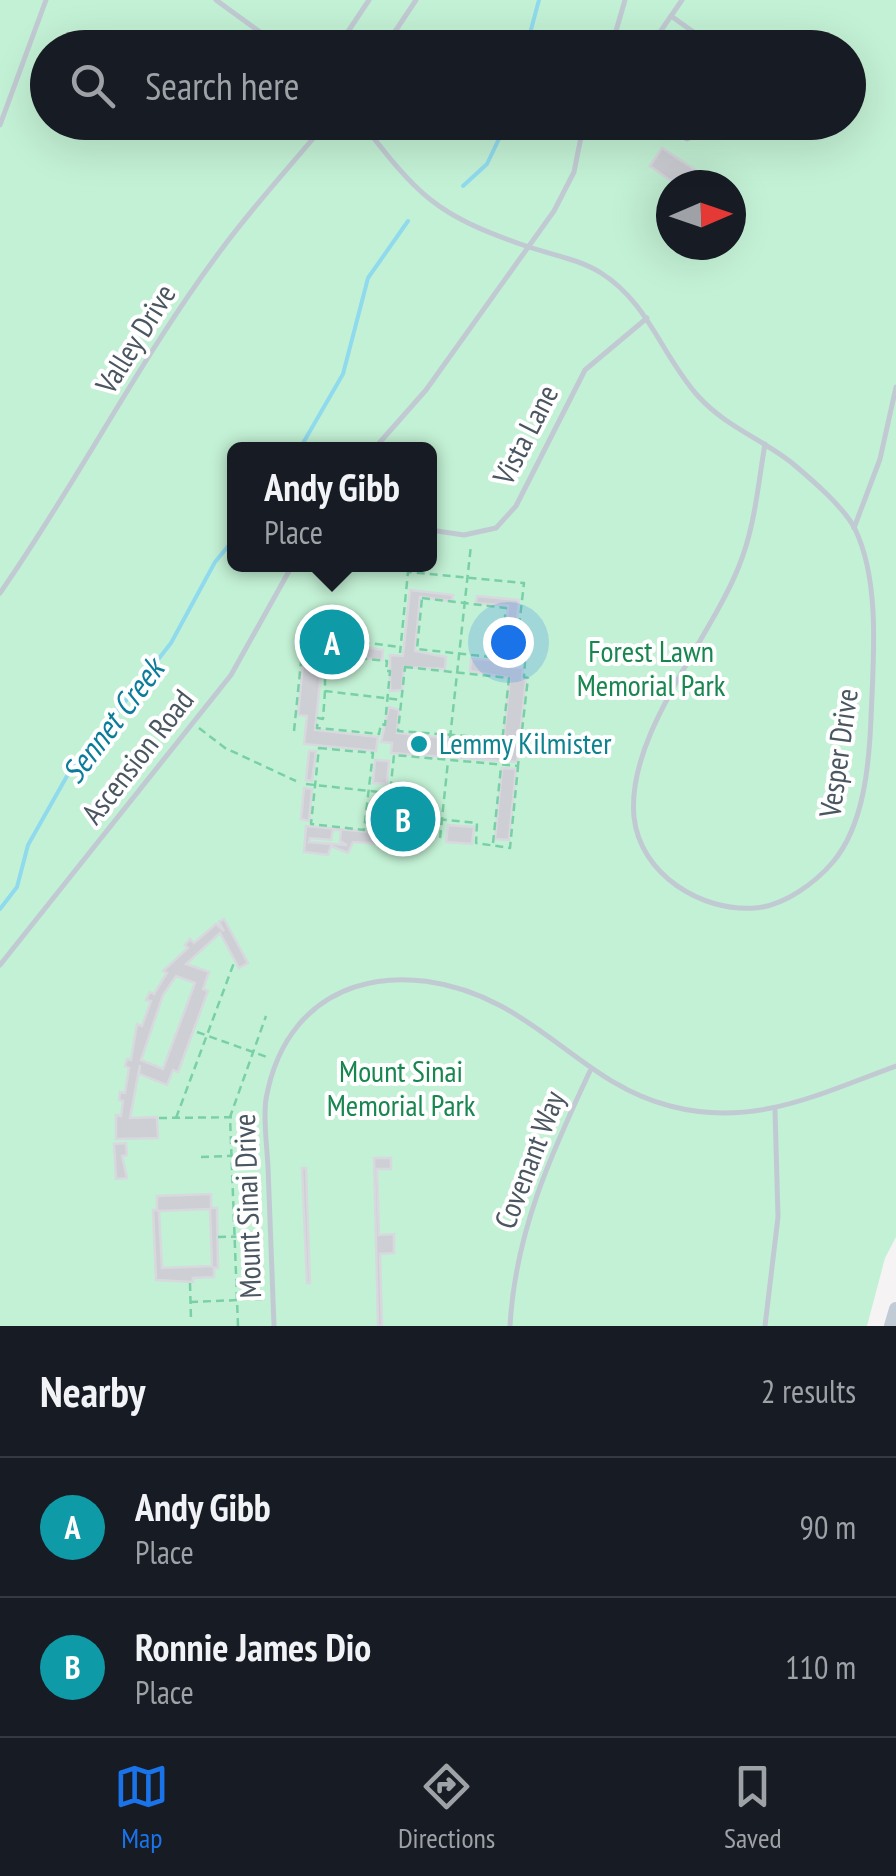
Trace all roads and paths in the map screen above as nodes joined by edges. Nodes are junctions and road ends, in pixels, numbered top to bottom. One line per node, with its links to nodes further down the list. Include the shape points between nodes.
1 (46, 0): 8 (lane)
2 (216, 0): 9 (lane)
3 (368, 0): 10 (lane)
4 (416, 0): 11 (lane)
5 (625, 0): 12 (lane)
6 (682, 0): 7 (lane)
7 (671, 16): 13 (lane); 14 (lane)
8 (35, 30)
9 (257, 30)
10 (349, 30)
11 (396, 30)
12 (616, 30)
13 (661, 30)
14 (691, 30)
15 (30, 43): 16 (lane)
16 (0, 125)
17 (312, 140): 30 (lane, Valley Drive, via 224,245)
18 (375, 140): 20 (lane, via 414,190 463,224)
19 (580, 140): 20 (lane, via 574,172)
20 (526, 246): 21 (lane, via 596,270 624,288); 23 (lane, via 426,390)
21 (647, 318): 24 (lane, via 682,378 719,420); 27 (lane, Vista Lane, via 584,370 516,506 496,528)
22 (896, 386): 25 (lane, via 880,459)
23 (380, 442)
24 (765, 444): 25 (lane); 25 (lane, Vesper Drive, via 741,562 672,692 634,790 634,821 645,850 664,877 696,898 756,908 778,902 834,861 852,831 870,743 874,634)
25 (854, 528)
26 (437, 531): 27 (lane)
27 (472, 534): 29 (path)
28 (289, 572): 37 (lane, Ascension Road, via 231,675)
29 (468, 578): 31 (path); 38 (path, via 408,572 401,650 312,635 309,663 301,662); 42 (path, via 524,583 515,661 525,662 528,678)
30 (0, 593)
31 (465, 603): 32 (path); 32 (path, via 506,608 500,658); 32 (path, via 422,598 416,650)
32 (459, 654): 33 (path)
33 (457, 674): 36 (path, via 406,667); 39 (path); 39 (path, via 508,678 502,744)
34 (326, 691): 35 (path); 35 (path, via 325,655 386,661); 35 (path, via 317,728 379,734)
35 (388, 698): 36 (path)
36 (402, 700): 39 (path, via 398,731)
37 (193, 724): 43 (path, via 224,748); 54 (lane, Ascension Road)
38 (294, 731)
39 (450, 736)
40 (448, 759): 41 (path); 47 (path, via 394,754); 49 (path)
41 (501, 766): 42 (path); 52 (path)
42 (518, 766): 52 (path, via 510,848)
43 (296, 781)
44 (306, 784): 45 (path)
45 (316, 785): 46 (path); 46 (path, via 319,748 373,753); 46 (path, via 311,824 364,830)
46 (368, 791): 47 (path)
47 (390, 794): 48 (path)
48 (388, 814): 49 (path); 51 (path)
49 (442, 820): 50 (path); 52 (path, via 477,823 476,843)
50 (440, 838)
51 (385, 841)
52 (493, 845)
53 (235, 960): 57 (path)
54 (0, 965)
55 (266, 1016): 58 (path)
56 (197, 1032): 57 (path)
57 (206, 1035): 58 (path); 66 (path)
58 (254, 1052): 59 (path); 64 (path)
59 (278, 1061): 61 (lane, Mount Sinai Drive, via 310,1014 338,994 370,980 417,979 461,988 500,1006); 63 (lane, Mount Sinai Drive)
60 (896, 1066): 62 (lane, Mount Sinai Drive)
61 (590, 1071): 62 (lane, Mount Sinai Drive, via 670,1106 714,1113); 81 (lane, Covenant Way, via 535,1194)
62 (775, 1110): 82 (lane, via 778,1217)
63 (266, 1116): 64 (path); 67 (lane, Mount Sinai Drive)
64 (230, 1117): 66 (path); 68 (path)
65 (159, 1118): 66 (path)
66 (176, 1118)
67 (268, 1155): 68 (path); 70 (lane, Mount Sinai Drive)
68 (232, 1156): 69 (path); 71 (path)
69 (200, 1157)
70 (270, 1235): 71 (path); 74 (lane, Mount Sinai Drive)
71 (234, 1236): 72 (path); 75 (path)
72 (218, 1237)
73 (190, 1283): 76 (path)
74 (273, 1298): 75 (path); 80 (lane, Mount Sinai Drive)
75 (237, 1300): 76 (path); 79 (path)
76 (190, 1302): 78 (path)
77 (896, 1308): 83 (street)
78 (191, 1320)
79 (238, 1326)
80 (274, 1326)
81 (510, 1326)
82 (766, 1326)
83 (891, 1326)

